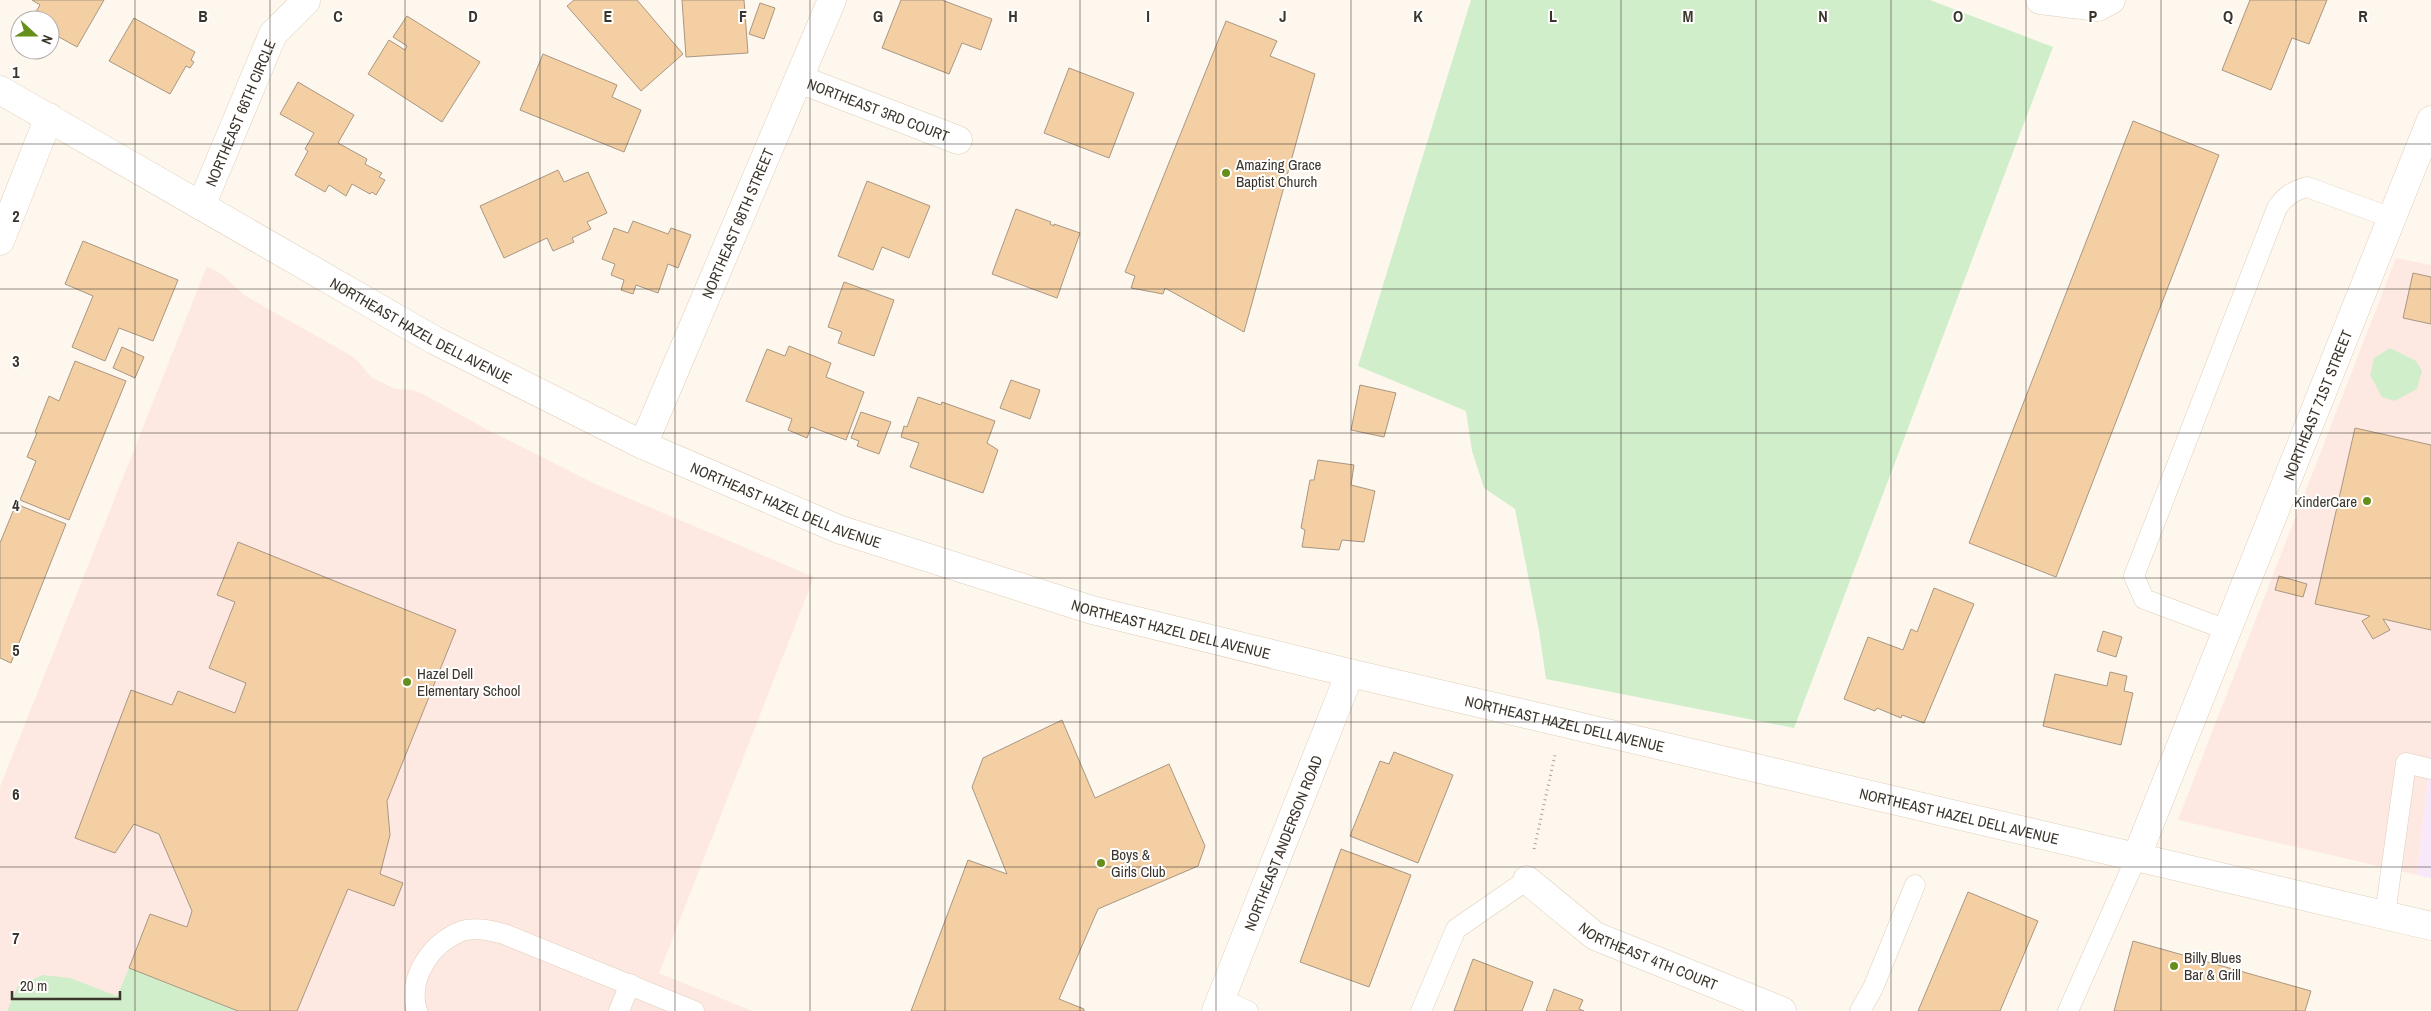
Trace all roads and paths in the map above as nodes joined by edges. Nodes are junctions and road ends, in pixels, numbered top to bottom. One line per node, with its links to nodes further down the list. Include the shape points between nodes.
1 (832, 0): 5 (main road, NORTHEAST 68TH STREET)
2 (2040, 0): 3 (main road, via 2098,7)
3 (2111, 0)
4 (306, 1): 10 (main road, NORTHEAST 66TH CIRCLE, via 273,34)
5 (799, 79): 9 (main road, NORTHEAST 3RD COURT); 13 (main road, NORTHEAST 68TH STREET)
6 (0, 90): 7 (main road, NORTHEAST HAZEL DELL AVENUE)
7 (49, 117): 10 (main road, NORTHEAST HAZEL DELL AVENUE); 12 (main road)
8 (2431, 120): 11 (main road, NORTHEAST 71ST STREET)
9 (958, 140)
10 (200, 206): 13 (main road, NORTHEAST HAZEL DELL AVENUE, via 434,340)
11 (2392, 218): 14 (main road, NORTHEAST 71ST STREET); 14 (lane, via 2307,187 2294,190 2277,208 2134,576 2144,599)
12 (0, 241)
13 (643, 445): 15 (main road, NORTHEAST HAZEL DELL AVENUE, via 838,529 1092,610)
14 (2227, 630): 18 (main road, NORTHEAST 71ST STREET)
15 (1350, 673): 16 (main road, NORTHEAST HAZEL DELL AVENUE); 24 (main road, NORTHEAST ANDERSON ROAD)
16 (1562, 722): 18 (main road, NORTHEAST HAZEL DELL AVENUE); 19 (path)
17 (2431, 769): 21 (lane, via 2406,763)
18 (2136, 858): 21 (main road, NORTHEAST HAZEL DELL AVENUE); 32 (lane)
19 (1527, 880): 29 (lane, via 1456,929); 30 (main road, NORTHEAST 4TH COURT, via 1595,936)
20 (1915, 885): 31 (lane, via 1873,988)
21 (2386, 915): 22 (main road, NORTHEAST HAZEL DELL AVENUE)
22 (2431, 926)
23 (630, 984): 25 (lane, via 504,934 470,930 437,946 426,960 415,986); 26 (lane); 27 (lane)
24 (1218, 1005): 28 (lane)
25 (417, 1011)
26 (619, 1011)
27 (694, 1011)
28 (1248, 1011)
29 (1421, 1011)
30 (1782, 1011)
31 (1860, 1011)
32 (2068, 1011)

